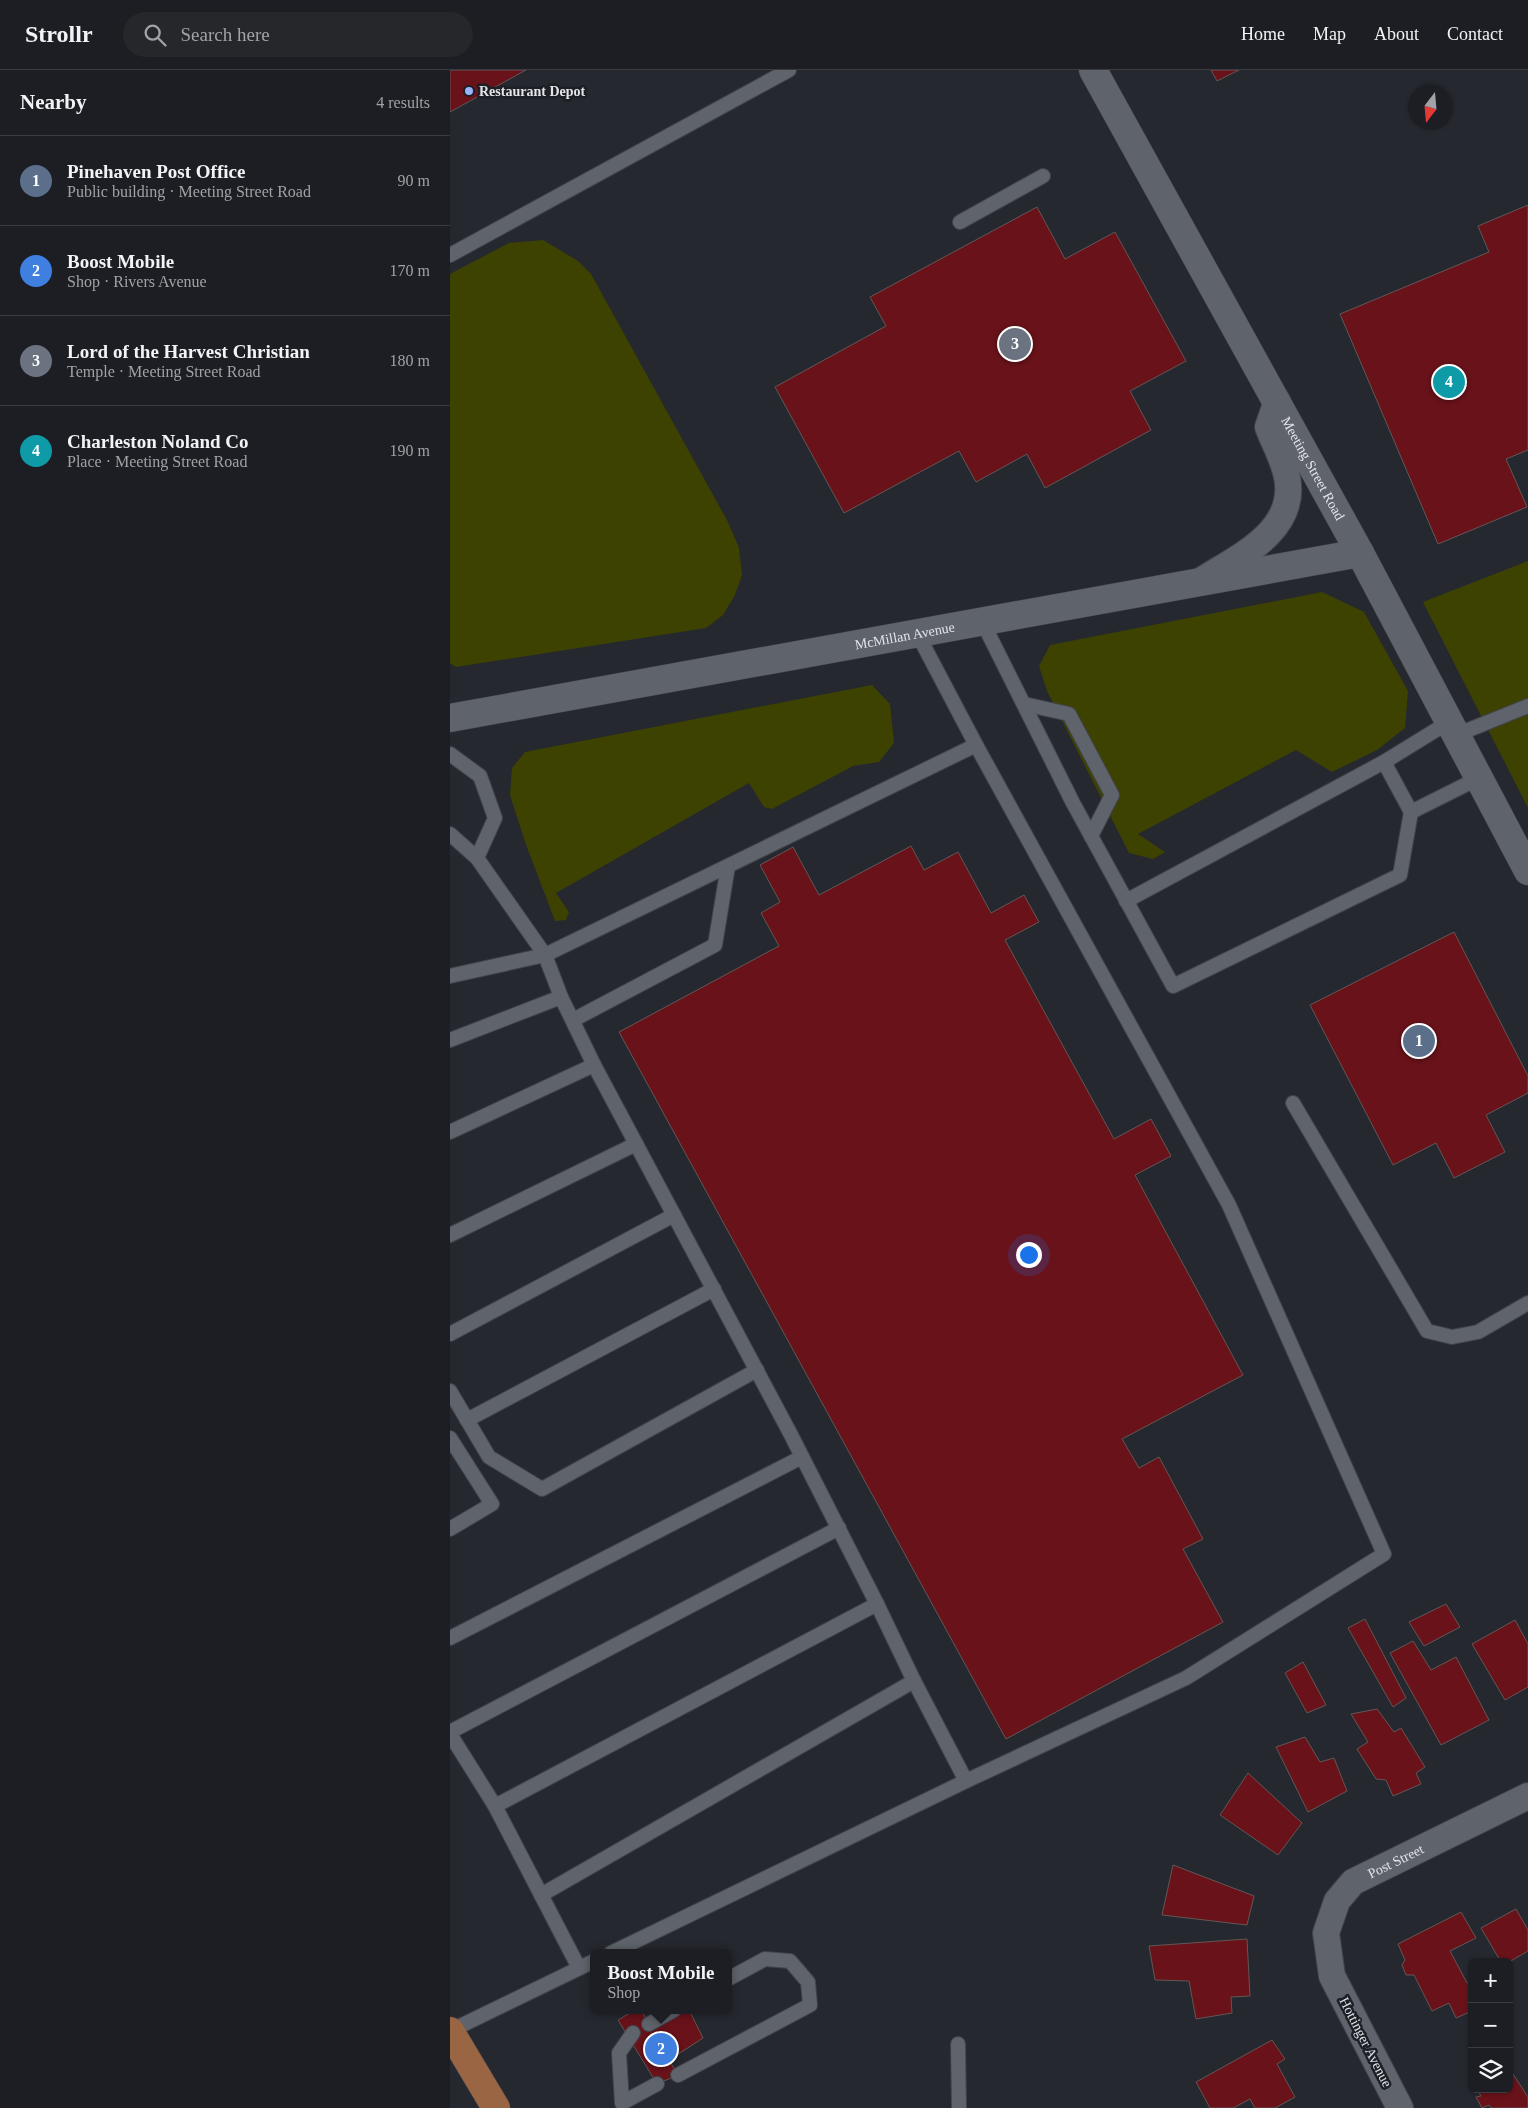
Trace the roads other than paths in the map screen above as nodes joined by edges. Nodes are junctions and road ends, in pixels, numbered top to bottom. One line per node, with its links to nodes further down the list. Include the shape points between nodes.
1 (789, 70): 5 (lane)
2 (1093, 70): 6 (street, Meeting Street Road)
3 (1043, 176): 4 (lane)
4 (960, 222)
5 (450, 255)
6 (1277, 401): 7 (street, Meeting Street Road); 8 (street, via 1268,427 1287,476 1285,509 1266,537)
7 (1360, 553): 8 (street, McMillan Avenue); 14 (street, Meeting Street Road)
8 (1199, 582): 9 (street, McMillan Avenue)
9 (982, 621): 10 (street, McMillan Avenue); 11 (lane)
10 (917, 633): 13 (street, McMillan Avenue); 15 (lane)
11 (1024, 704): 21 (lane); 21 (lane, via 1069,714 1112,795)
12 (1528, 706): 14 (lane)
13 (450, 718)
14 (1453, 729): 17 (lane); 18 (street, Meeting Street Road)
15 (976, 745): 24 (lane); 51 (lane, via 1229,1206 1384,1554 1186,1678)
16 (450, 754): 22 (lane, via 480,776 495,818)
17 (1384, 762): 19 (lane); 25 (lane)
18 (1479, 778): 19 (lane); 23 (street, Meeting Street Road)
19 (1411, 812): 25 (lane, via 1400,875 1173,986)
20 (450, 834): 22 (lane)
21 (1091, 836): 25 (lane)
22 (477, 858): 26 (lane)
23 (1526, 860)
24 (728, 866): 26 (lane); 29 (lane, via 715,946)
25 (1126, 901)
26 (545, 955): 27 (lane); 28 (lane)
27 (450, 976)
28 (561, 997): 29 (lane); 30 (lane)
29 (573, 1020): 31 (lane)
30 (450, 1040)
31 (594, 1066): 33 (lane); 34 (lane)
32 (1293, 1103): 38 (lane, via 1427,1331 1452,1337 1478,1332)
33 (450, 1132)
34 (636, 1144): 35 (lane); 36 (lane)
35 (674, 1215): 37 (lane); 39 (lane)
36 (450, 1235)
37 (714, 1289): 40 (lane); 42 (lane)
38 (1528, 1303)
39 (450, 1334)
40 (757, 1370): 42 (lane, via 542,1489 489,1457); 44 (lane)
41 (450, 1391): 42 (lane)
42 (467, 1420)
43 (450, 1438): 45 (lane, via 492,1504)
44 (802, 1456): 46 (lane); 48 (lane)
45 (450, 1528)
46 (839, 1528): 47 (lane); 50 (lane)
47 (877, 1604): 49 (lane); 53 (lane)
48 (450, 1638)
49 (914, 1681): 51 (lane); 54 (lane)
50 (450, 1733): 53 (lane)
51 (966, 1781): 55 (lane)
52 (1528, 1796): 58 (street, Post Street, via 1352,1882 1337,1901 1326,1933)
53 (495, 1806): 54 (lane)
54 (542, 1895): 57 (lane)
55 (619, 1949)
56 (590, 1963): 57 (lane)
57 (580, 1968): 62 (lane)
58 (1332, 1976): 70 (street, Hottinger Avenue)
59 (732, 1977): 65 (lane, via 765,1959 790,1961 808,1982 810,2005)
60 (667, 2014): 61 (lane)
61 (649, 2024)
62 (450, 2031): 68 (main road)
63 (633, 2032): 67 (lane, via 619,2053)
64 (958, 2044): 69 (lane)
65 (678, 2075)
66 (657, 2084): 67 (lane)
67 (617, 2105)
68 (496, 2108)
69 (959, 2108)
70 (1400, 2108)

